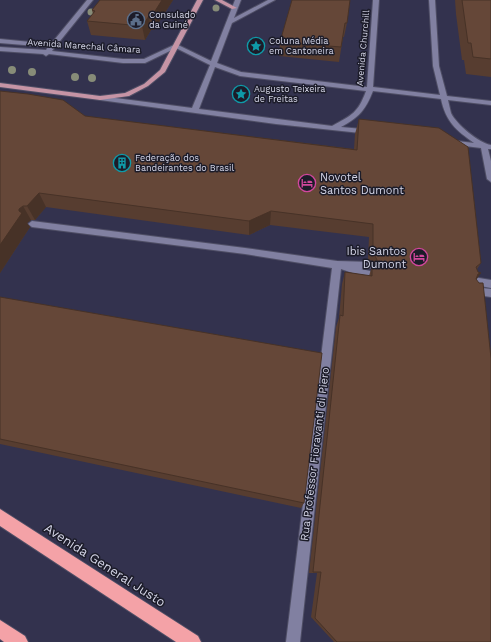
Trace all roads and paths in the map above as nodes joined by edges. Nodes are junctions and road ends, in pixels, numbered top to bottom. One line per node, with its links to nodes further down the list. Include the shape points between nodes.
1 (90, 0): 11 (street)
2 (200, 0): 12 (main road)
3 (218, 0): 8 (main road)
4 (238, 0): 8 (street)
5 (272, 0): 9 (street)
6 (376, 0): 17 (street, Avenida Churchill)
7 (432, 0): 19 (street, via 436,66)
8 (234, 8): 9 (street)
9 (228, 23): 15 (street)
10 (0, 41): 11 (street, Avenida Marechal Câmara)
11 (52, 46): 14 (street)
12 (176, 46): 14 (street, Avenida Marechal Câmara, via 160,56 145,61); 15 (street); 18 (main road, via 162,71 146,85 126,95)
13 (0, 49): 14 (street, Avenida Marechal Câmara)
14 (46, 54)
15 (212, 64): 17 (street, via 240,74); 21 (street)
16 (0, 85): 18 (main road)
17 (370, 89): 19 (street); 22 (street, Avenida Churchill, via 364,104 354,117)
18 (100, 98): 21 (street)
19 (444, 98): 20 (street); 25 (street, via 448,114 462,130)
20 (491, 103)
21 (195, 111): 22 (street)
22 (333, 128): 23 (street)
23 (380, 133)
24 (440, 141): 25 (street)
25 (488, 147): 26 (street)
26 (491, 179)
27 (32, 224): 28 (street)
28 (337, 265): 29 (street); 36 (street, Rua Professor Fioravanti di Piero)
29 (367, 270)
30 (491, 284): 31 (street, via 473,286)
31 (491, 293)
32 (0, 517): 35 (highway, Avenida General Justo)
33 (0, 629): 34 (highway)
34 (19, 642)
35 (192, 642)
36 (292, 642)

